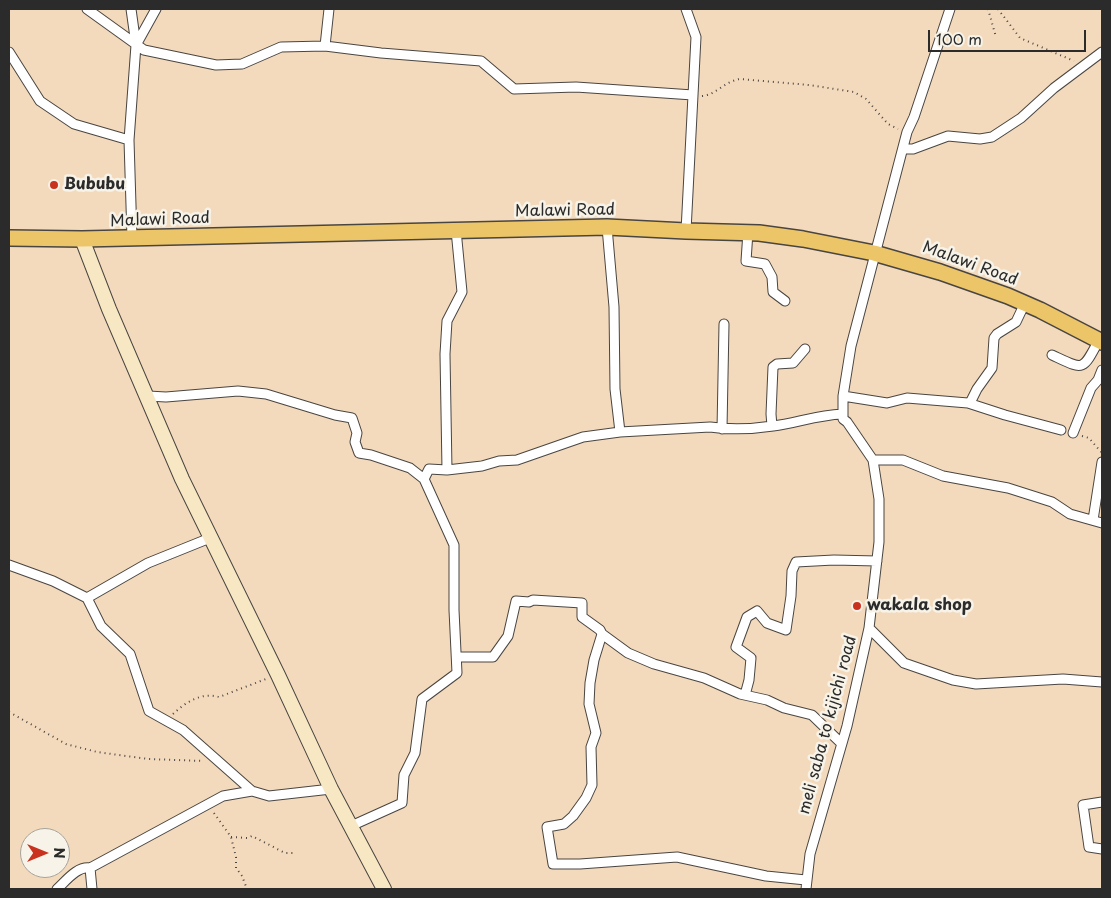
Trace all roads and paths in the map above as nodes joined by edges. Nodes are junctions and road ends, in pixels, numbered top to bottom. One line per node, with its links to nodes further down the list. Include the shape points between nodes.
1 (86, 9): 10 (street)
2 (130, 9): 10 (street)
3 (156, 9): 10 (street)
4 (329, 9): 11 (street)
5 (686, 9): 15 (street, via 696,37)
6 (950, 9): 16 (street)
7 (988, 9): 9 (path)
8 (998, 9): 14 (path, via 1020,38)
9 (996, 37)
10 (136, 45): 11 (street, via 144,50 216,65 242,64 281,47); 17 (street)
11 (325, 46): 15 (street, via 481,61 514,89 576,87)
12 (9, 52): 17 (street, via 40,101 74,124)
13 (1102, 52): 14 (street)
14 (1083, 65): 18 (street, via 1021,118 992,137 948,136 913,149)
15 (693, 95): 16 (path, via 706,96 740,79 845,91 861,95 888,124); 21 (street)
16 (907, 132): 18 (street)
17 (129, 140): 24 (street)
18 (904, 149): 26 (street)
19 (607, 227): 20 (main road, Malawi Road); 21 (main road, Malawi Road); 41 (street)
20 (456, 230): 24 (main road, Malawi Road); 46 (street, via 462,292 447,320)
21 (686, 231): 22 (main road, Malawi Road)
22 (748, 232): 26 (main road, Malawi Road); 27 (street, via 746,261 765,264 772,277 773,292)
23 (9, 238): 25 (main road, Malawi Road)
24 (132, 238): 25 (main road, Malawi Road)
25 (82, 239): 34 (street)
26 (874, 252): 28 (main road, Malawi Road); 35 (street)
27 (785, 301)
28 (1025, 303): 30 (main road, Malawi Road); 36 (street, via 1016,322 994,338 992,368)
29 (724, 324): 39 (street)
30 (1101, 341): 32 (street, via 1084,365 1074,365)
31 (805, 349): 38 (street, via 793,363 773,367)
32 (1052, 355)
33 (1102, 370): 42 (street)
34 (148, 396): 47 (street, via 238,391 266,394 352,418 359,453 410,468); 50 (street)
35 (843, 396): 36 (street, via 887,403 907,398); 37 (street)
36 (970, 403): 40 (street)
37 (842, 414): 38 (street); 44 (street, meli saba to kijichi road, via 843,420 848,422)
38 (772, 426): 39 (street)
39 (722, 429): 41 (street)
40 (1061, 430)
41 (620, 432): 46 (street, via 583,437 518,460)
42 (1073, 432): 43 (path, via 1089,438)
43 (1102, 456)
44 (873, 460): 48 (street, via 903,460 943,476 1008,488); 51 (street, meli saba to kijichi road, via 880,522)
45 (1102, 462): 48 (street)
46 (447, 470): 47 (street, via 429,469)
47 (424, 479): 56 (street, via 454,545)
48 (1093, 520): 49 (street)
49 (1102, 524)
50 (210, 538): 53 (street, via 148,563); 57 (street)
51 (877, 562): 54 (street, meli saba to kijichi road); 59 (street, via 796,562 786,630 767,623 757,611 747,617 736,647 751,658)
52 (9, 566): 53 (street, via 53,581)
53 (87, 598): 61 (street, via 101,626 130,654 149,711)
54 (869, 628): 58 (street, via 904,663 953,680 976,684 1063,679); 62 (street, meli saba to kijichi road)
55 (602, 634): 56 (street, via 582,617 582,602 516,601 508,636 493,657); 59 (street, via 628,653); 73 (street, via 590,683 589,704 596,733 591,747 592,785 573,816 564,824 547,827 553,864 677,857)
56 (456, 657): 68 (street, via 457,674 422,699 415,753 404,775 402,802)
57 (278, 674): 61 (path, via 219,697 212,695 190,700); 64 (street)
58 (1102, 682)
59 (745, 695): 62 (street, via 812,715)
60 (9, 712): 63 (path, via 66,744 97,752 148,759)
61 (166, 720): 63 (street)
62 (841, 743): 73 (street, meli saba to kijichi road, via 810,854)
63 (219, 761): 65 (street)
64 (331, 789): 65 (street, via 269,796); 68 (street)
65 (252, 791): 67 (street, via 224,796)
66 (1102, 802): 70 (street, via 1084,805 1089,847)
67 (209, 804): 69 (path); 72 (street)
68 (351, 826): 77 (street)
69 (231, 837): 71 (path, via 252,836 285,853); 76 (path, via 236,868)
70 (1102, 849)
71 (294, 853)
72 (90, 868): 74 (street, via 74,874); 75 (street)
73 (806, 884)
74 (57, 889)
75 (92, 889)
76 (246, 889)
77 (384, 889)

